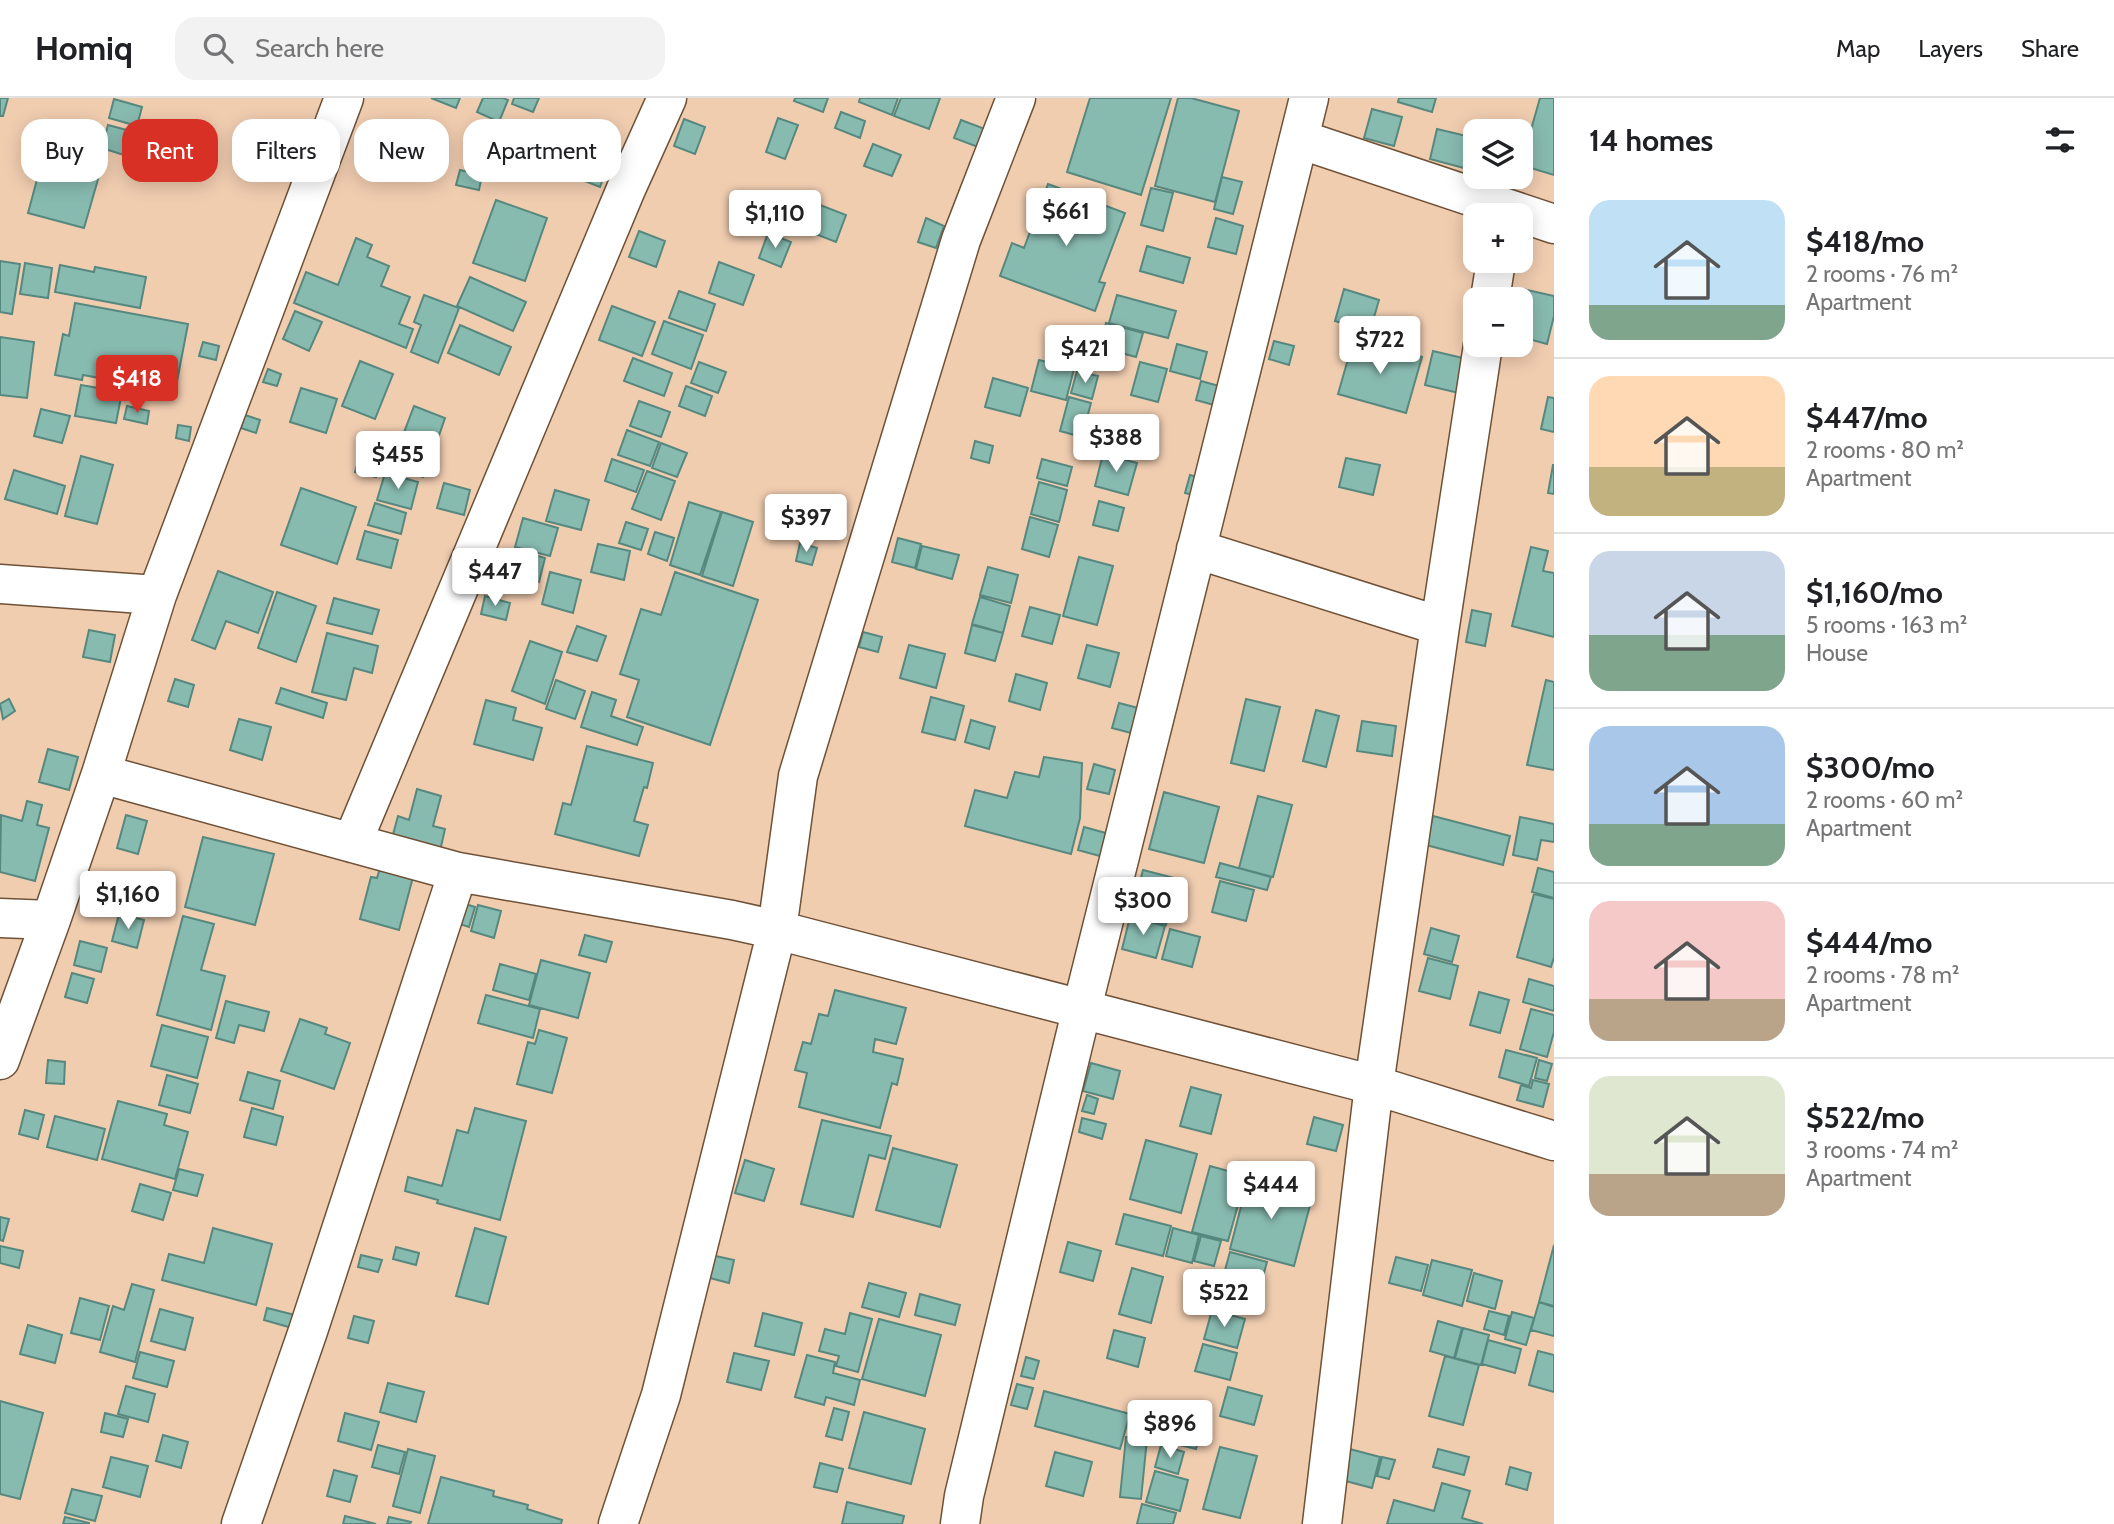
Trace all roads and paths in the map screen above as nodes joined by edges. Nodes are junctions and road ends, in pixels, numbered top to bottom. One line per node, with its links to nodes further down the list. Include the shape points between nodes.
1 (345, 98): 12 (street)
2 (667, 98): 15 (street)
3 (1016, 98): 19 (street, via 961,240 798,776)
4 (1309, 98): 5 (street)
5 (1299, 139): 6 (street); 10 (street)
6 (1479, 203)
7 (1533, 220): 8 (street)
8 (1554, 225)
9 (1481, 357): 13 (street)
10 (1196, 549): 13 (street); 20 (street)
11 (0, 584): 12 (street)
12 (157, 596): 14 (street)
13 (1440, 625): 22 (street)
14 (101, 774): 15 (street); 18 (street)
15 (352, 843): 16 (street)
16 (458, 872): 19 (street); 24 (street)
17 (0, 918): 18 (street)
18 (51, 920): 21 (street)
19 (776, 930): 20 (street); 25 (street, via 661,1395)
20 (1082, 1008): 22 (street); 26 (street)
21 (0, 1060)
22 (1374, 1085): 23 (street); 27 (street)
23 (1554, 1141)
24 (241, 1524)
25 (618, 1524)
26 (960, 1524)
27 (1322, 1524)

